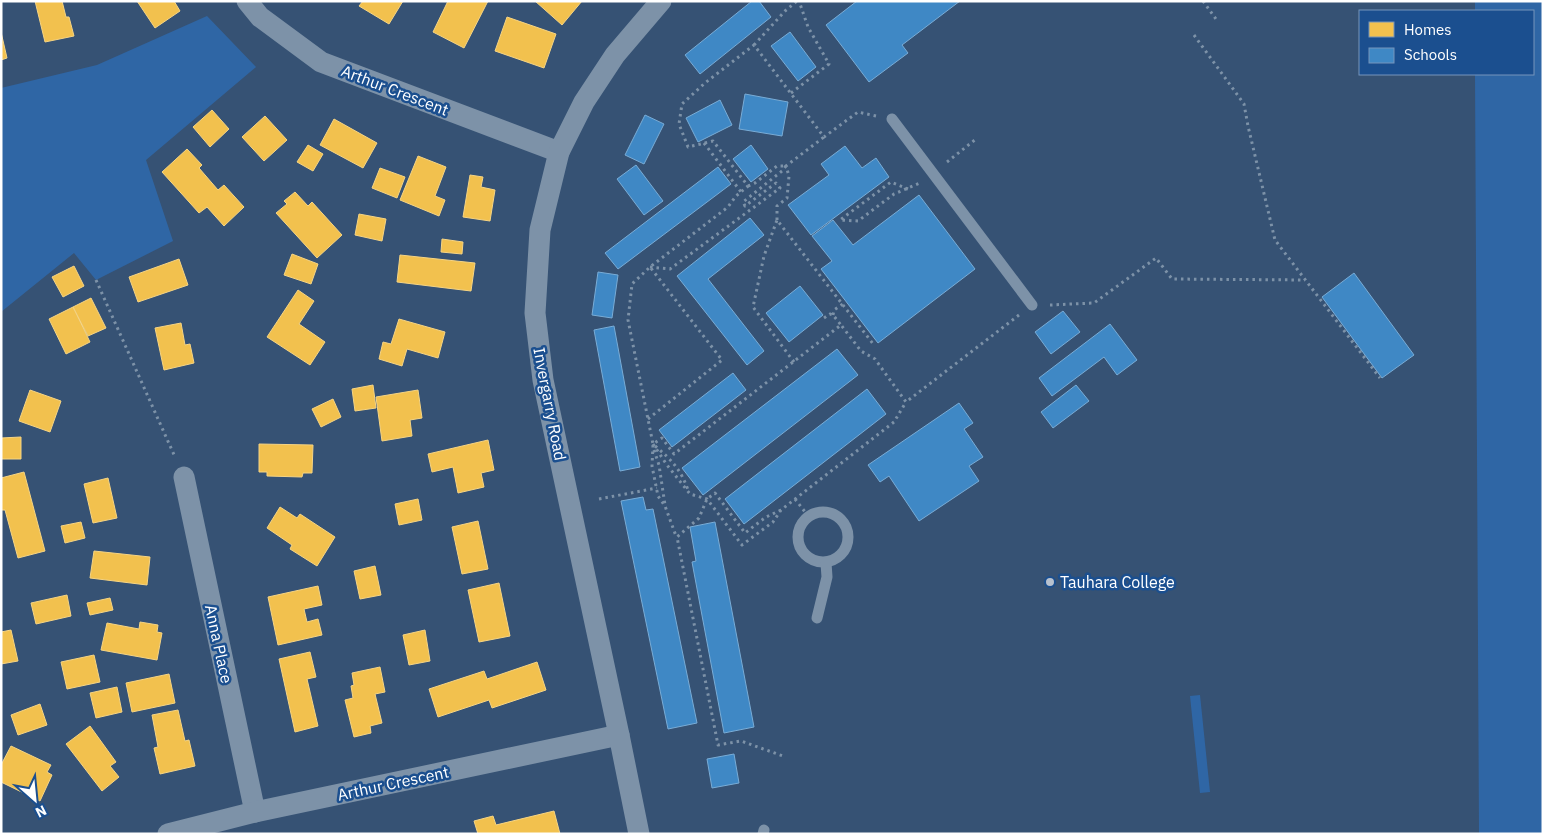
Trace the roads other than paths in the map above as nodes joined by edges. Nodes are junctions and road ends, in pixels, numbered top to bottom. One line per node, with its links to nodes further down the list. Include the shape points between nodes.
1 (247, 1): 4 (street, Arthur Crescent, via 260,17 321,62)
2 (661, 1): 4 (street, Invergarry Road, via 615,55 584,102)
3 (892, 119): 5 (lane)
4 (559, 152): 9 (street, Invergarry Road, via 540,230 534,313 543,380)
5 (1032, 305)
6 (184, 477): 10 (street, Anna Place)
7 (826, 563): 7 (lane, via 841,556 849,541 849,532 840,518 825,512 809,516 799,530 798,539 804,554); 8 (lane, via 827,576)
8 (817, 618)
9 (619, 735): 10 (street, Arthur Crescent); 12 (street, Invergarry Road)
10 (255, 812): 11 (street, Arthur Crescent)
11 (168, 834)
12 (639, 834)

